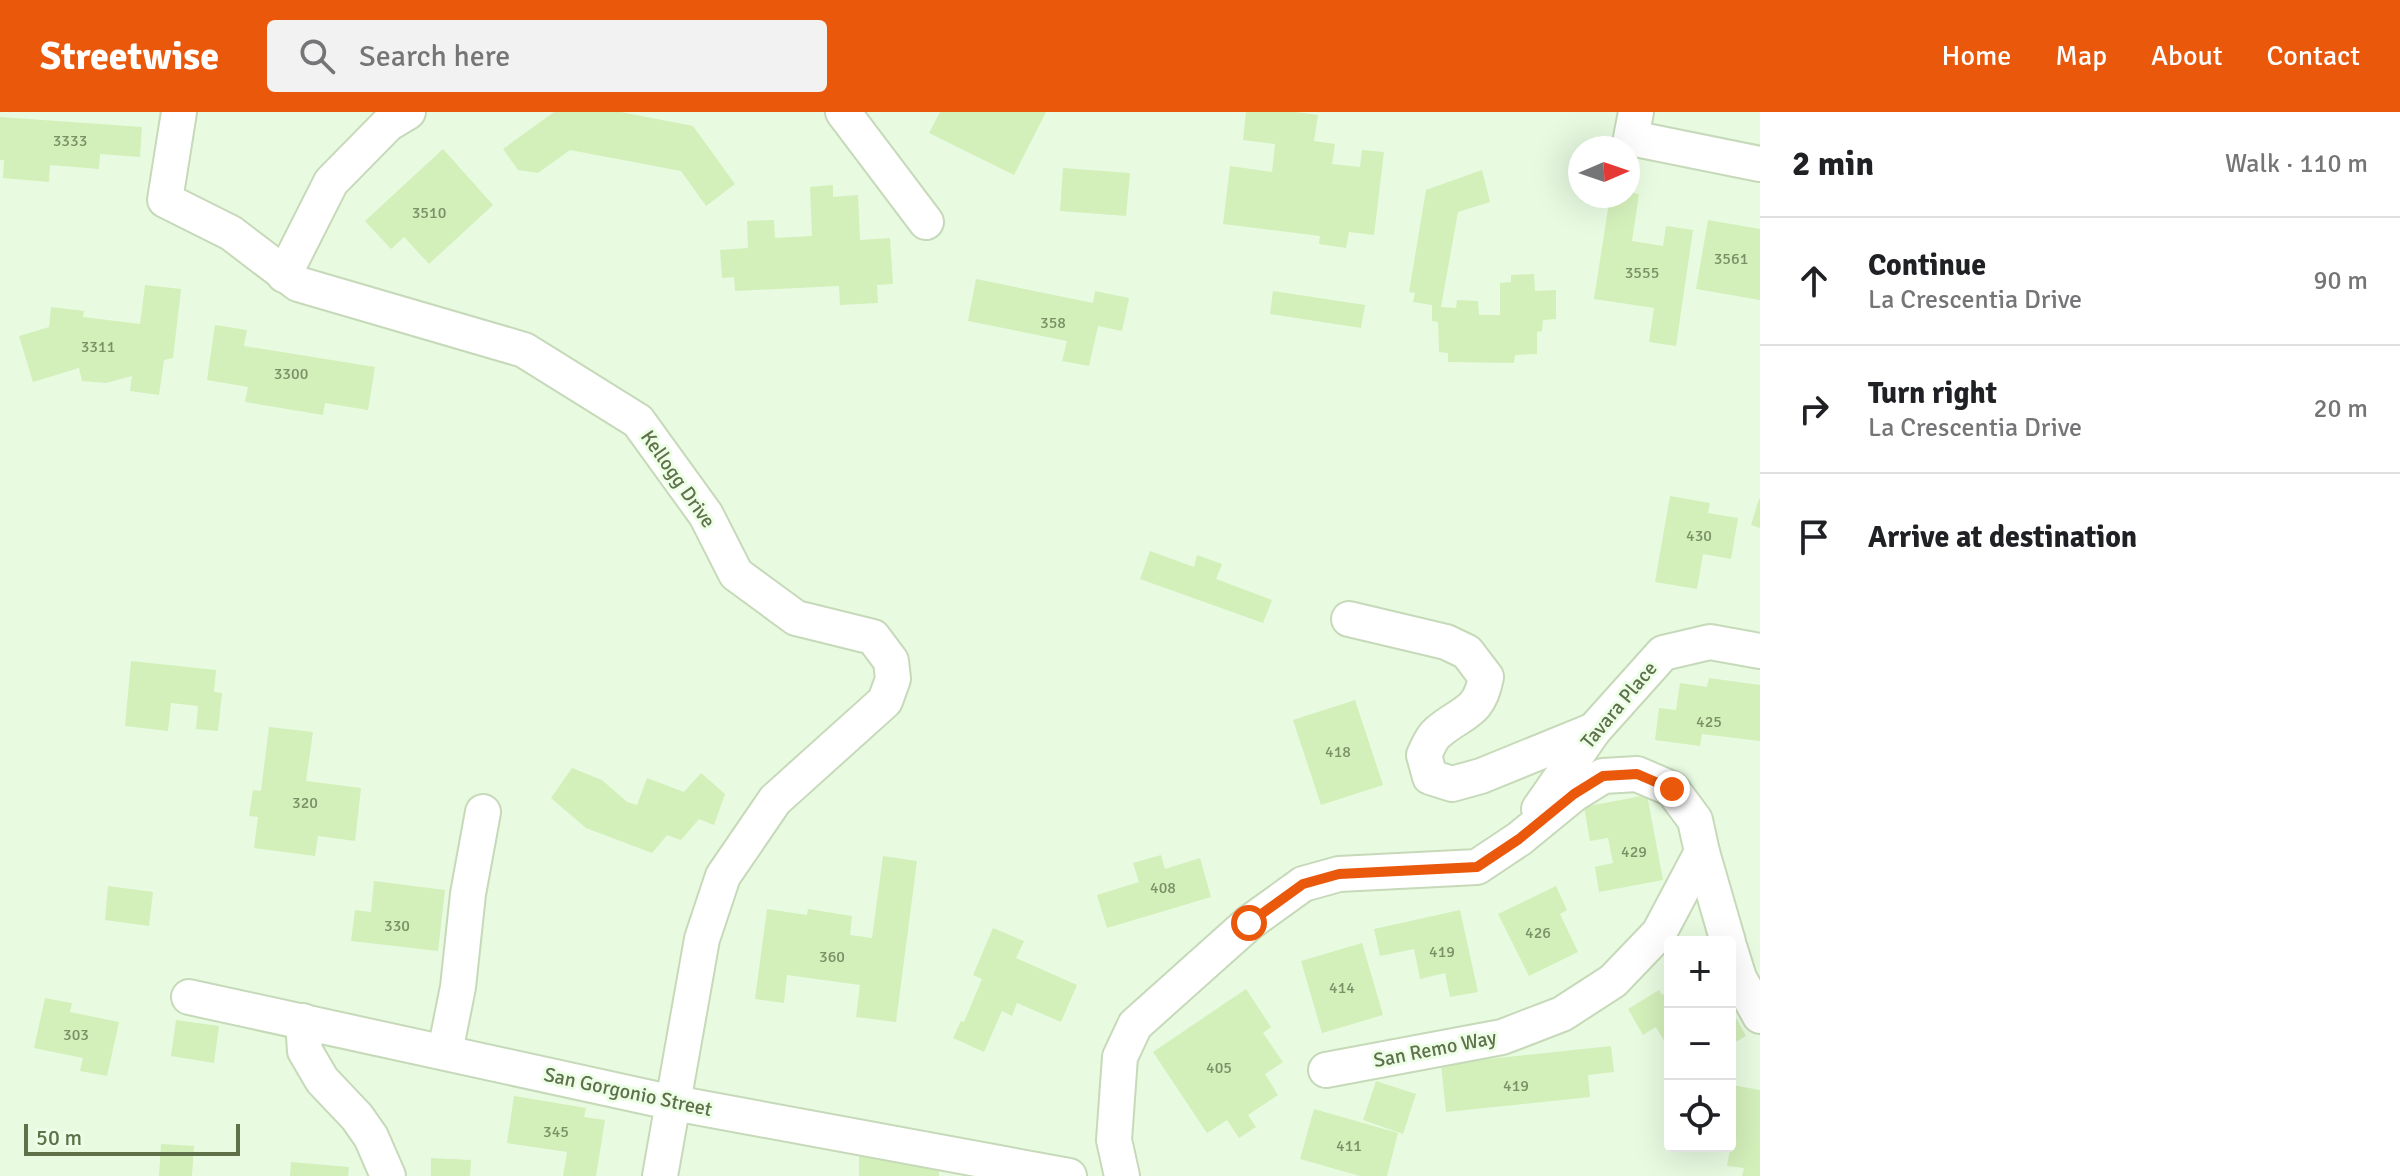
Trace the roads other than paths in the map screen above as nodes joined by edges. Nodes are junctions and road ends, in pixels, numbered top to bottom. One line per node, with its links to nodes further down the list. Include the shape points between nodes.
1 (179, 112): 7 (street, Kellogg Drive, via 165,200 231,233)
2 (408, 112): 7 (street, via 388,124 331,182)
3 (843, 112): 6 (street)
4 (1636, 112): 5 (street, via 1631,138)
5 (1760, 164)
6 (926, 222)
7 (284, 275): 21 (street, Kellogg Drive, via 298,284 524,350 638,421 706,515 736,574 796,618 873,637 891,661 893,679 885,701 775,800 723,876 702,939)
8 (1349, 619): 10 (street, via 1446,642 1467,652 1486,677 1483,696 1434,734 1424,755 1430,777 1452,784 1481,776)
9 (1760, 651): 10 (street, Tavara Place, via 1710,642 1663,653)
10 (1594, 730): 12 (street, Tavara Place)
11 (483, 812): 19 (street)
12 (1519, 839): 13 (street, via 1603,776 1637,774 1672,789 1695,820); 25 (street, via 1477,867 1339,874 1303,884 1249,923 1135,1025 1120,1057 1114,1140)
13 (1702, 852): 14 (street); 20 (street, San Remo Way, via 1659,933 1613,981 1562,1014 1502,1037)
14 (1726, 936)
15 (1736, 968): 17 (street)
16 (189, 997): 18 (street, San Gorgonio Street)
17 (1760, 1016)
18 (303, 1021): 19 (street, San Gorgonio Street); 22 (street, via 305,1051 322,1080 371,1137)
19 (445, 1052): 21 (street, San Gorgonio Street)
20 (1326, 1070)
21 (674, 1103): 23 (street, Kellogg Drive); 24 (street, San Gorgonio Street)
22 (388, 1176)
23 (660, 1176)
24 (1069, 1176)
25 (1122, 1176)

